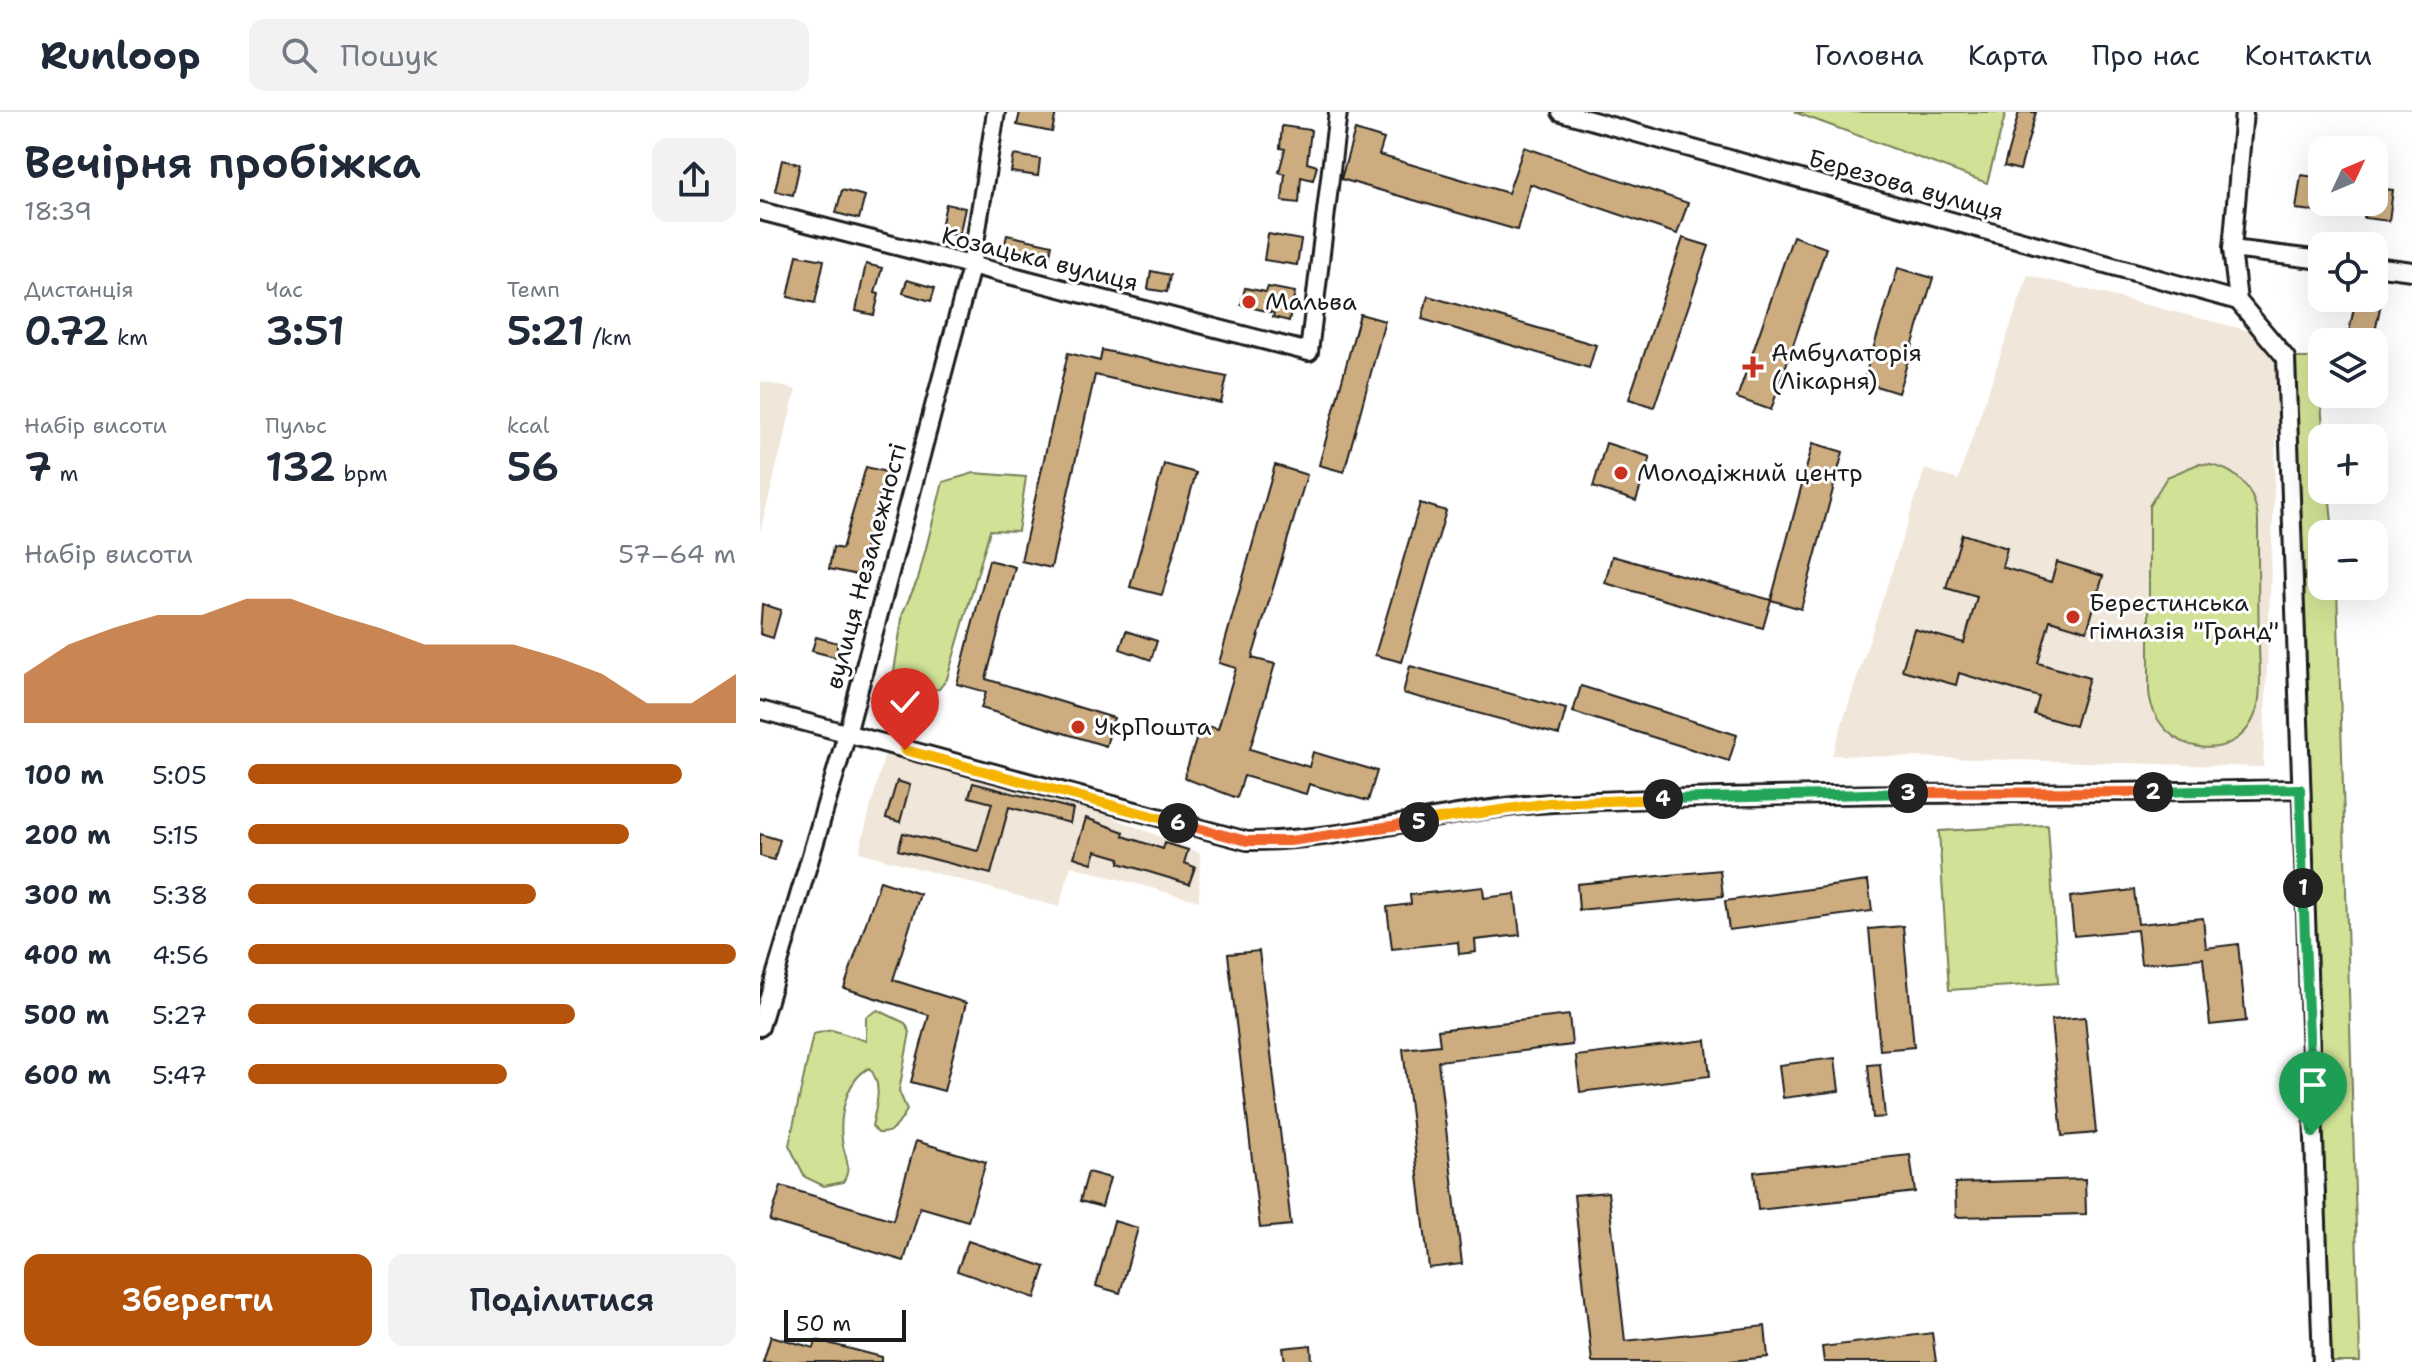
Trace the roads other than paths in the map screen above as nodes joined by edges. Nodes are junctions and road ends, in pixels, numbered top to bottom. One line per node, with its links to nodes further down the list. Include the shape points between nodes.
1 (996, 112): 8 (street, вулиця Незалежності)
2 (1338, 112): 8 (street, Козацька вулиця, via 1309,352)
3 (1561, 112): 11 (street, Березова вулиця)
4 (2244, 112): 6 (street)
5 (760, 211): 8 (street, Козацька вулиця)
6 (2232, 249): 7 (street); 11 (street)
7 (2308, 258)
8 (971, 267): 13 (street, вулиця Незалежності)
9 (2388, 268): 10 (street)
10 (2412, 271)
11 (2238, 301): 14 (street, via 2286,358)
12 (760, 710): 13 (street)
13 (847, 734): 14 (street, via 1247,841 1290,841 1549,803); 15 (street, вулиця Незалежності)
14 (2300, 789): 16 (street)
15 (760, 1027)
16 (2322, 1362)

